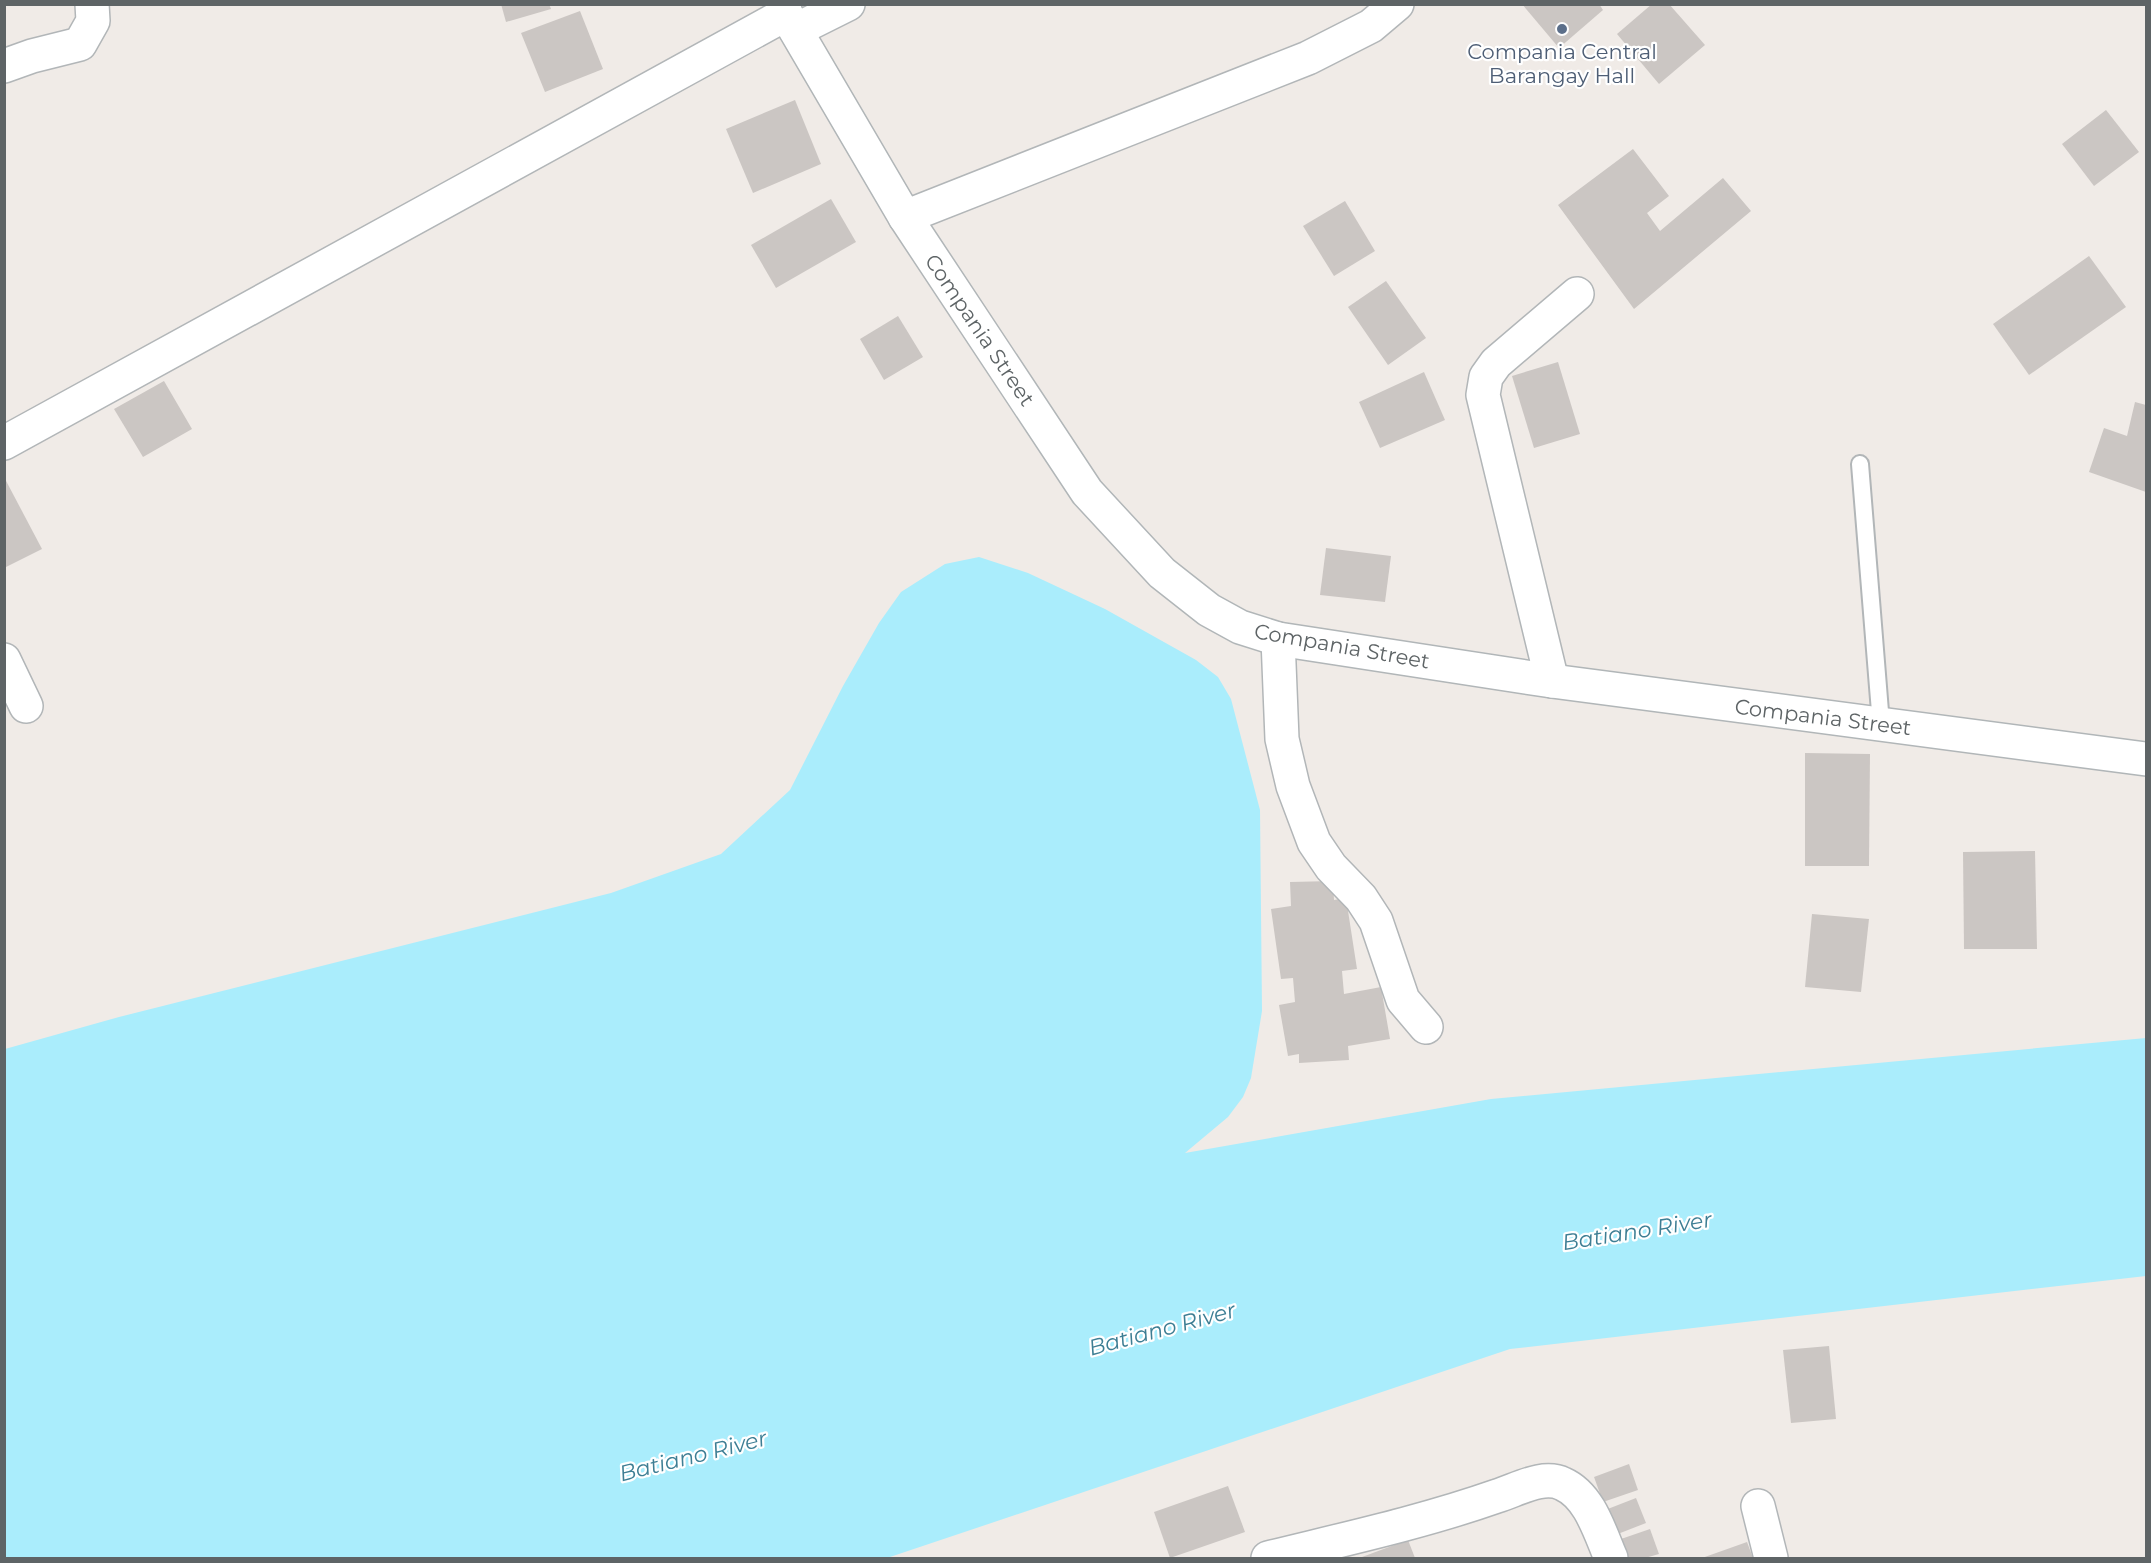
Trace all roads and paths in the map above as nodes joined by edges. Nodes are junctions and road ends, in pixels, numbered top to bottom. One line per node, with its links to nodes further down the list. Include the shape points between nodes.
1 (92, 4): 5 (street, via 93,21 80,44)
2 (848, 4): 4 (street)
3 (1397, 4): 6 (street, via 1371,26 1308,58)
4 (788, 16): 6 (street, Compania Street); 8 (street)
5 (4, 66)
6 (905, 217): 10 (street, Compania Street, via 1088,492 1162,573 1209,610 1240,627)
7 (1577, 294): 12 (street, via 1496,363 1486,377 1483,395)
8 (4, 442)
9 (1860, 464): 14 (lane)
10 (1278, 639): 12 (street, Compania Street); 16 (street, via 1282,740 1293,786 1314,842 1376,921 1403,1000)
11 (4, 660): 13 (street)
12 (1552, 681): 14 (street, Compania Street)
13 (26, 706)
14 (1881, 724): 15 (street, Compania Street)
15 (2146, 759)
16 (1426, 1027)
17 (1758, 1506): 21 (street)
18 (1345, 1549): 19 (street); 20 (street, via 1546,1480 1575,1491 1593,1516)
19 (1268, 1558)
20 (1611, 1558)
21 (1771, 1558)

